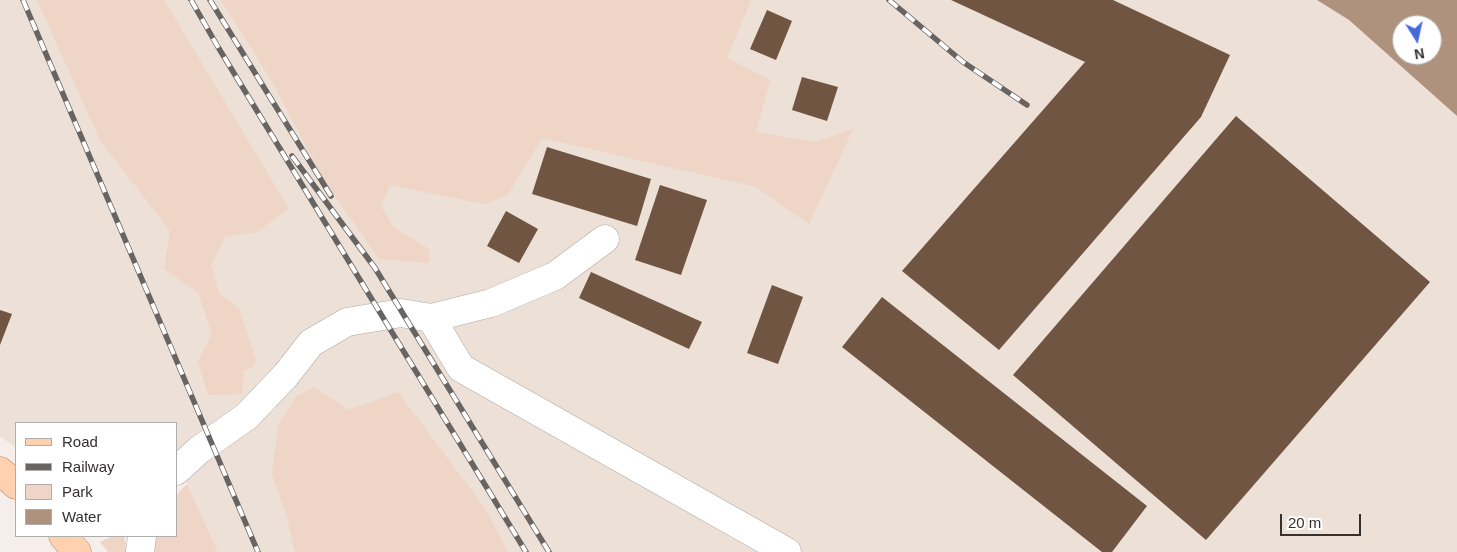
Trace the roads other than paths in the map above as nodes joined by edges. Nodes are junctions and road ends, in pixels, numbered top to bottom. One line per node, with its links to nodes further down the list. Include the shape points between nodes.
1 (605, 239): 2 (street, via 555,276 491,303)
2 (431, 318): 3 (street, via 401,314 347,322 311,343 247,416); 9 (street, via 461,368)
3 (188, 453): 4 (street)
4 (178, 468)
5 (0, 472): 6 (main road)
6 (15, 483)
7 (142, 537): 8 (street)
8 (140, 552)
9 (788, 552)

